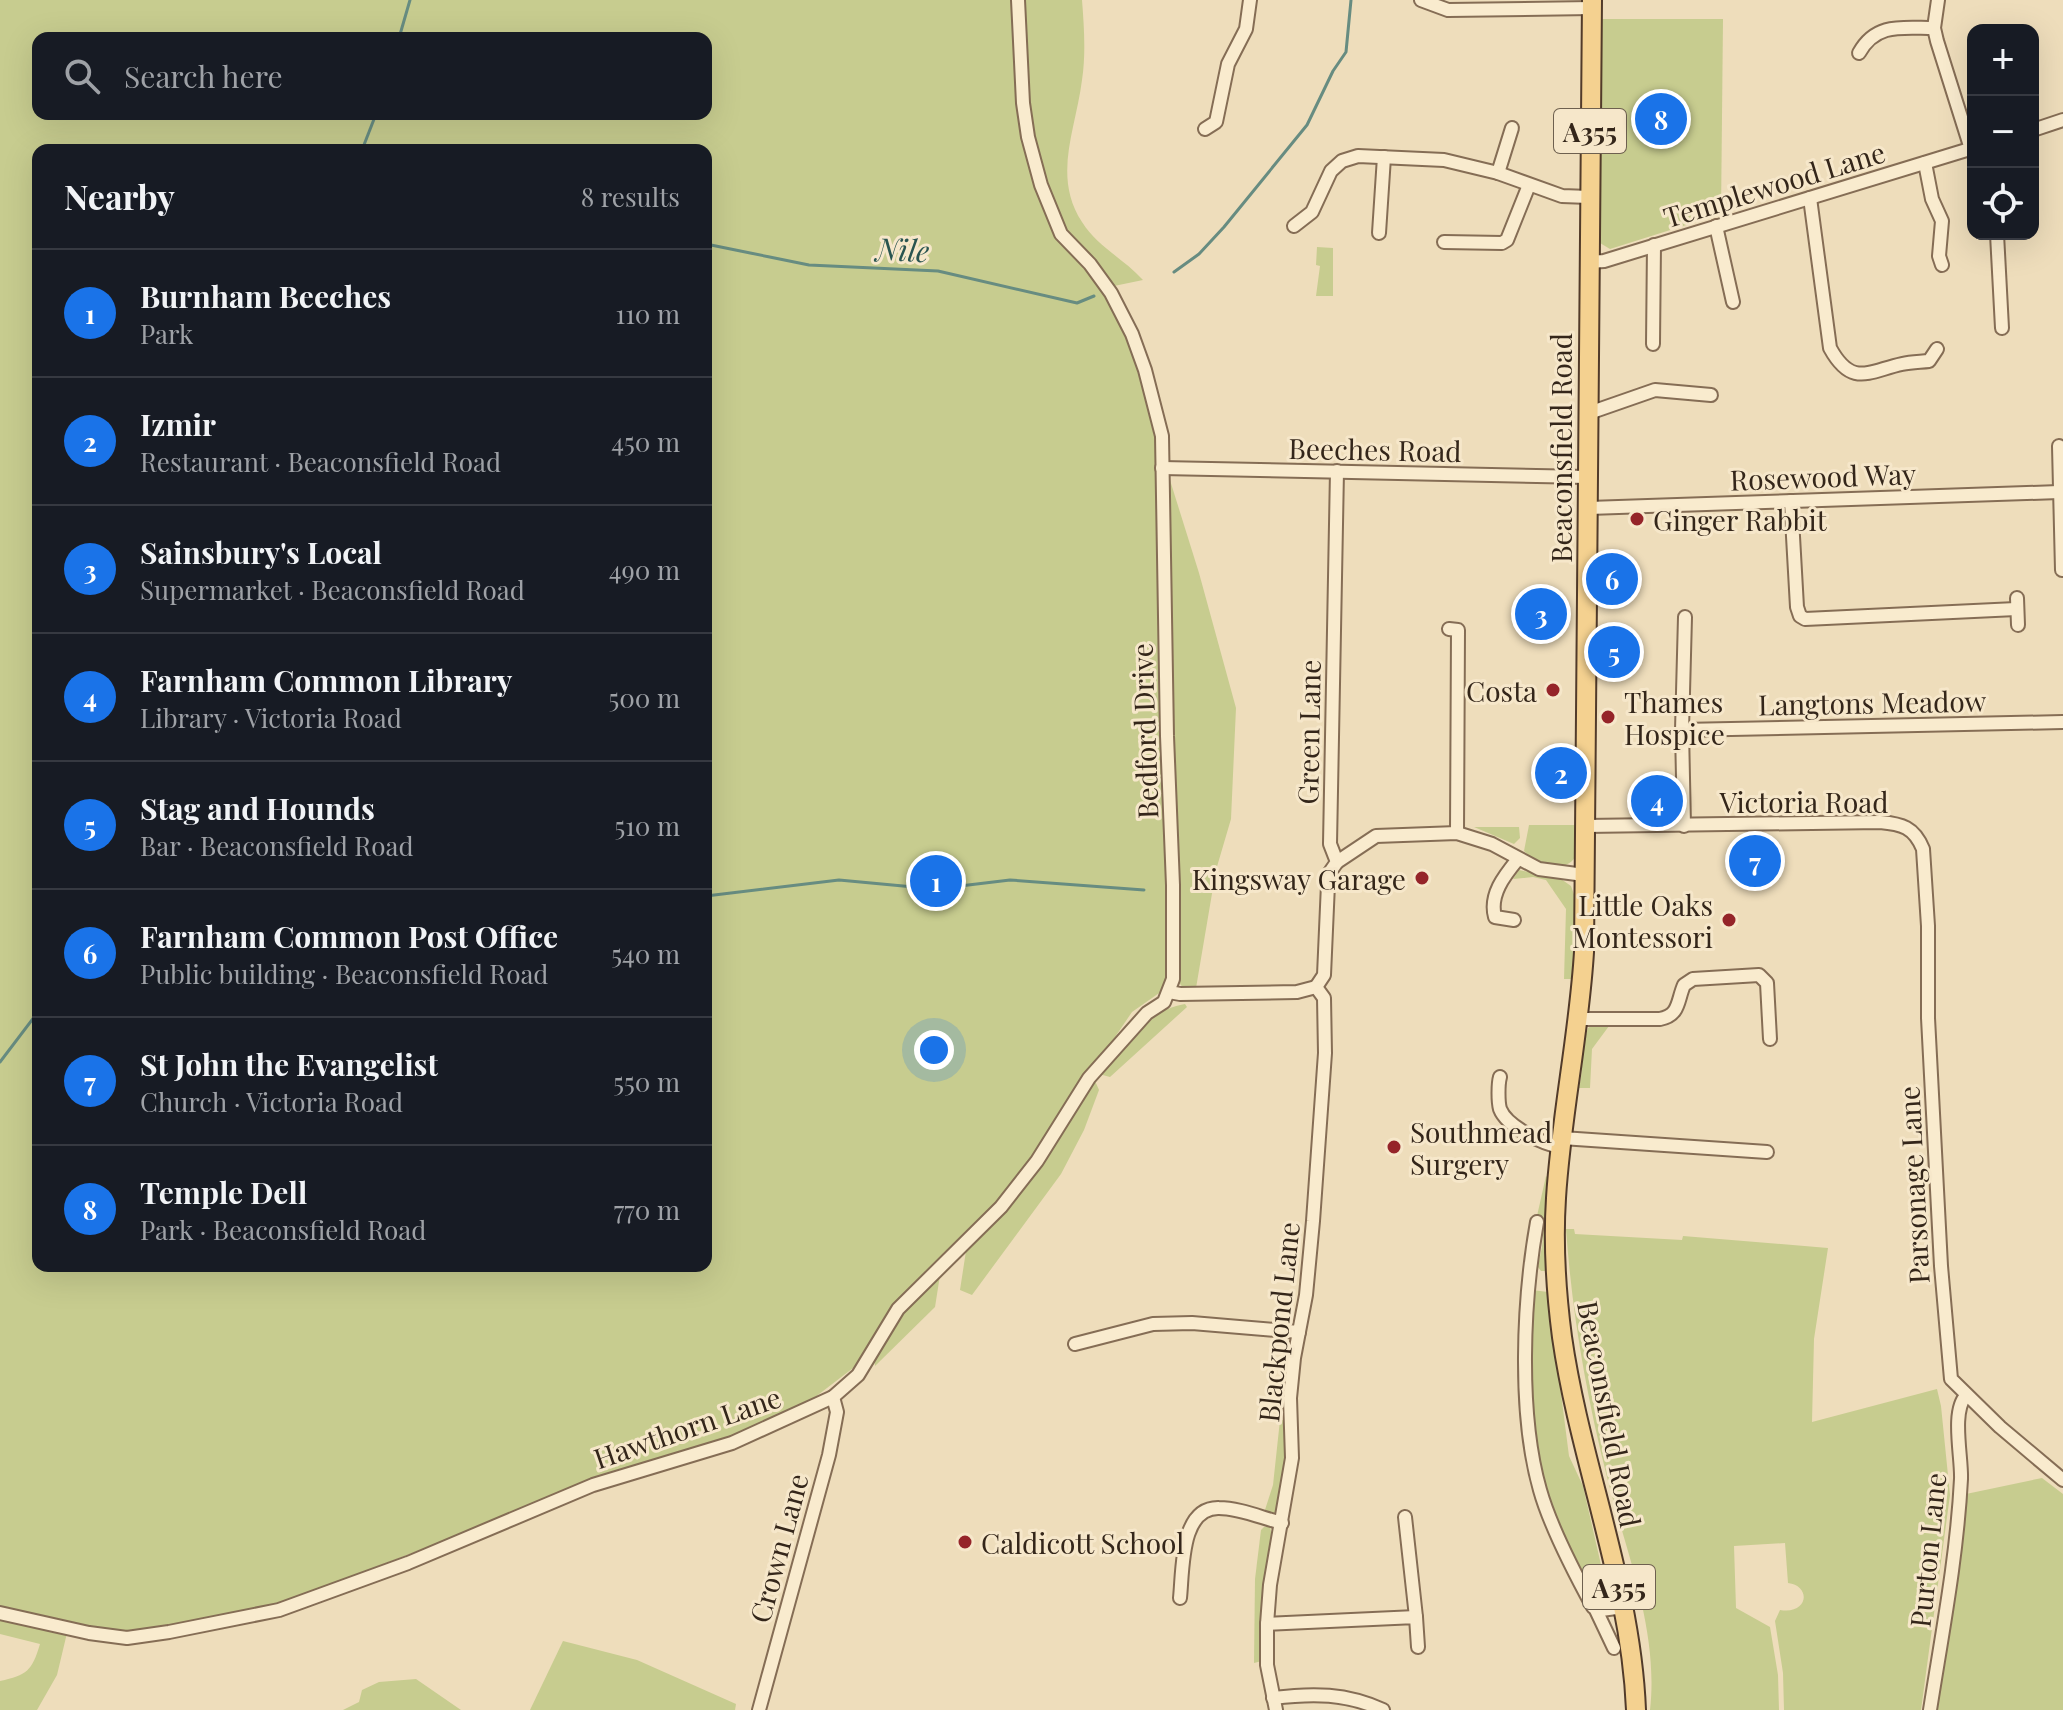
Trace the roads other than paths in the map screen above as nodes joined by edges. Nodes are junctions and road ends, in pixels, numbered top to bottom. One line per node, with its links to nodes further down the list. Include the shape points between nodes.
1 (1018, 0): 36 (street, Bedford Drive, via 1023,103 1041,185 1061,234 1111,293 1132,334 1162,436)
2 (1250, 0): 12 (street, via 1246,29 1228,64 1216,122)
3 (1421, 0): 5 (street, via 1448,10)
4 (1938, 0): 7 (street)
5 (1556, 3): 6 (street)
6 (1592, 4): 19 (main road, Beaconsfield Road / A355)
7 (1934, 28): 8 (street, via 1879,31); 13 (street)
8 (1859, 53)
9 (2063, 120): 11 (street)
10 (1512, 128): 17 (street)
11 (2039, 128)
12 (1205, 129)
13 (1967, 133)
14 (1967, 150): 16 (street, Templewood Lane)
15 (1384, 157): 17 (street, via 1444,160); 21 (street, via 1342,161 1331,171 1312,212); 23 (street)
16 (1925, 163): 20 (street, Templewood Lane); 28 (street, via 1942,221)
17 (1498, 173): 18 (street)
18 (1529, 185): 19 (street, via 1562,196); 25 (street, via 1507,240)
19 (1589, 197): 27 (main road, Beaconsfield Road / A355)
20 (1810, 198): 22 (street, Templewood Lane); 32 (street, via 1835,357 1853,372 1871,374)
21 (1294, 226)
22 (1716, 226): 26 (street, Templewood Lane); 29 (street)
23 (1379, 233)
24 (1997, 240): 30 (street)
25 (1444, 242)
26 (1654, 245): 27 (street, Templewood Lane); 31 (street)
27 (1589, 262): 34 (main road, Beaconsfield Road / A355)
28 (1942, 265)
29 (1733, 302)
30 (2002, 328)
31 (1653, 344)
32 (1934, 360)
33 (1711, 395): 34 (street, via 1655,390)
34 (1589, 413): 38 (main road, Beaconsfield Road / A355)
35 (2059, 446): 39 (street)
36 (1162, 468): 37 (street, Beeches Road); 58 (street, Bedford Drive, via 1173,885)
37 (1337, 471): 38 (street, Beeches Road); 54 (street, Green Lane, via 1330,844)
38 (1587, 477): 41 (main road, Beaconsfield Road / A355)
39 (2059, 492): 40 (street, Rosewood Way); 42 (street)
40 (1791, 501): 41 (street, Rosewood Way); 45 (street, via 1800,616 1805,619 2016,603)
41 (1589, 508): 49 (main road, Beaconsfield Road / A355)
42 (2057, 555): 43 (street)
43 (2062, 570)
44 (1685, 617): 48 (street)
45 (2018, 625)
46 (1459, 629): 51 (street)
47 (2063, 722): 48 (street, Langtons Meadow)
48 (1682, 730): 50 (street)
49 (1586, 826): 50 (street, Victoria Road); 55 (main road, Beaconsfield Road / A355)
50 (1684, 826): 52 (street, Victoria Road, via 1880,822 1910,828)
51 (1457, 833): 53 (street); 54 (street, via 1376,836)
52 (1919, 839): 69 (street, Parsonage Lane, via 1928,926 1941,1266 1951,1379)
53 (1518, 859): 55 (street, via 1539,869); 56 (street, via 1495,895 1493,912)
54 (1337, 862): 57 (street, Green Lane, via 1328,884 1324,975)
55 (1584, 875): 59 (main road, Beaconsfield Road / A355)
56 (1514, 920)
57 (1316, 987): 58 (street, via 1297,992); 67 (street, Blackpond Lane, via 1324,998 1325,1053)
58 (1169, 992): 70 (street, Hawthorn Lane, via 1089,1078 1001,1207 898,1309 858,1375)
59 (1579, 1019): 60 (street, via 1671,1017 1684,985 1693,979 1759,975 1767,983); 62 (main road, Beaconsfield Road / A355)
60 (1770, 1039)
61 (1500, 1077): 62 (street, via 1499,1107 1506,1117 1538,1141)
62 (1561, 1143): 63 (street); 66 (main road, Beaconsfield Road / A355)
63 (1767, 1152)
64 (1537, 1222): 65 (street)
65 (1531, 1278): 66 (street, Beaconsfield Road); 76 (street, via 1526,1396 1539,1485)
66 (1556, 1279): 75 (main road, Beaconsfield Road / A355, via 1571,1389)
67 (1299, 1332): 68 (street, via 1153,1324); 73 (street, Blackpond Lane, via 1290,1398 1292,1458)
68 (1075, 1344)
69 (1966, 1396): 71 (street, Parsonage Lane); 86 (street, Purton Lane, via 1958,1413 1957,1527)
70 (833, 1397): 77 (street, Hawthorn Lane, via 732,1443 593,1485 408,1563 279,1610 127,1638); 83 (street, Crown Lane, via 837,1412 829,1455)
71 (2063, 1480)
72 (1405, 1517): 78 (street)
73 (1282, 1523): 74 (street, via 1220,1508 1204,1510 1189,1526); 79 (street, Blackpond Lane)
74 (1180, 1598)
75 (1624, 1607): 76 (street); 85 (main road, Beaconsfield Road / A355)
76 (1596, 1610): 81 (street)
77 (0, 1613)
78 (1416, 1617): 79 (street); 80 (street)
79 (1267, 1624): 82 (street, Blackpond Lane)
80 (1418, 1647)
81 (1614, 1648)
82 (1274, 1704): 84 (street, via 1333,1694)
83 (759, 1710)
84 (1383, 1710)
85 (1636, 1710)
86 (1930, 1710)

